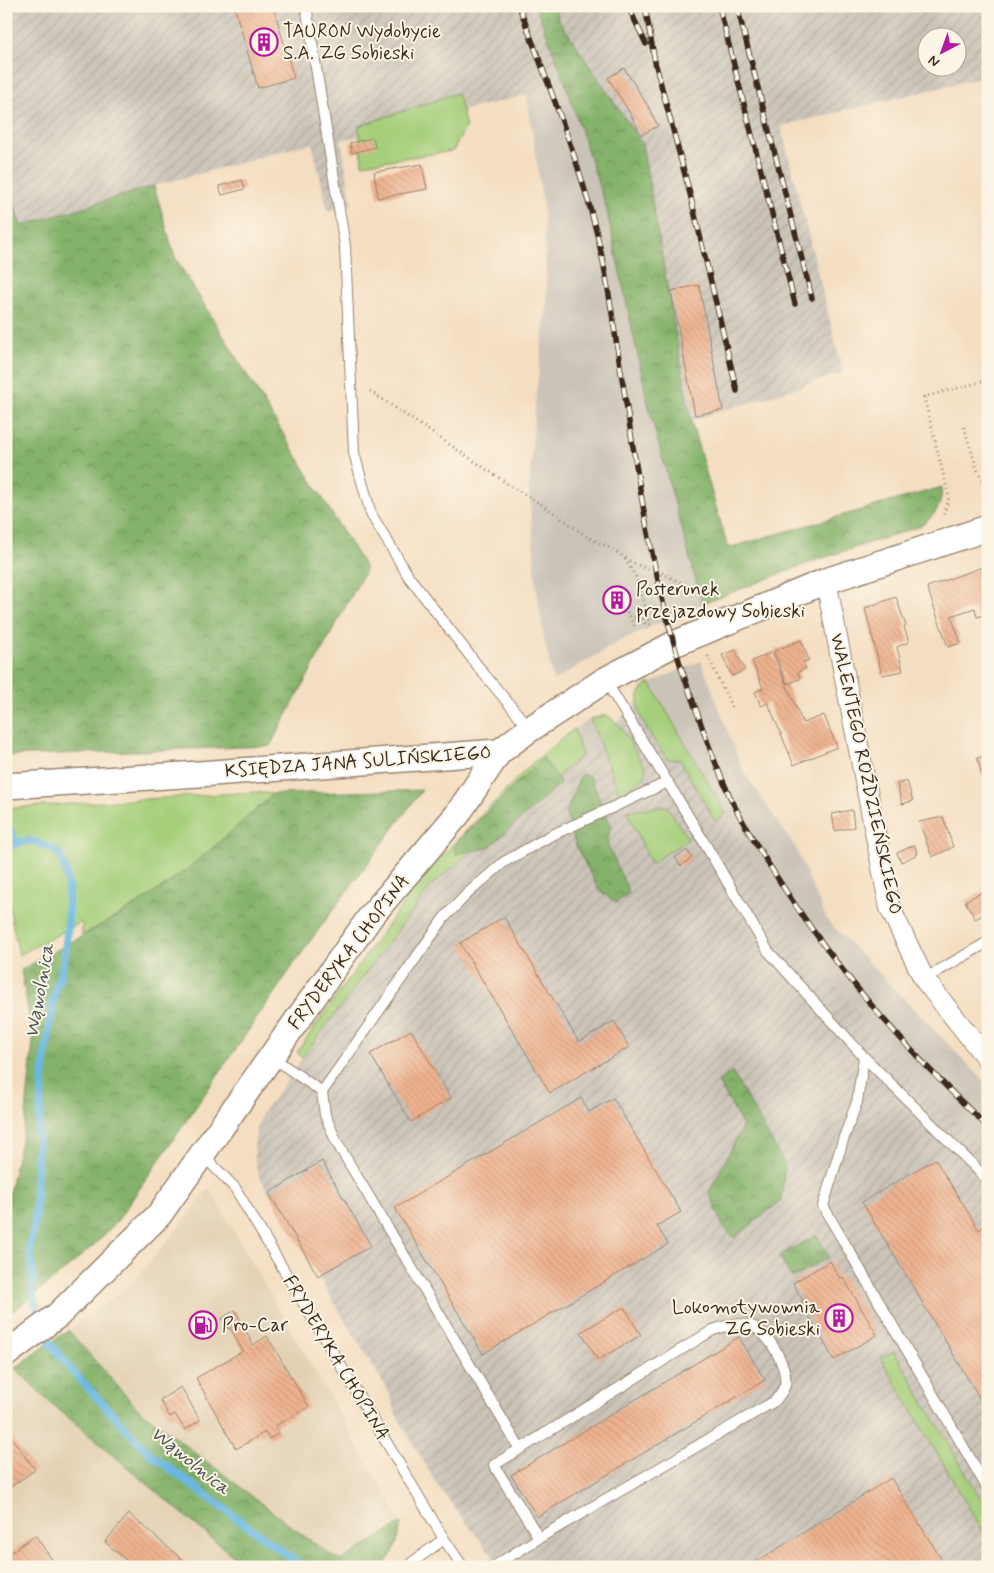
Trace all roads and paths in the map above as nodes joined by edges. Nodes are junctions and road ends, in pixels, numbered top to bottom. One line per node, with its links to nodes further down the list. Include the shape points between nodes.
1 (306, 6): 2 (lane, via 345,246)
2 (350, 377): 8 (path); 19 (lane, via 354,453 371,514 409,577)
3 (988, 380): 6 (path, via 924,397 949,497 946,512)
4 (964, 427): 5 (path, via 978,472 983,480)
5 (988, 480)
6 (941, 518)
7 (982, 527): 9 (street, KSIĘDZA JANA SULIŃSKIEGO)
8 (625, 559): 10 (path, via 656,570); 15 (path, via 636,577)
9 (826, 581): 15 (street, KSIĘDZA JANA SULIŃSKIEGO); 24 (street, WALENTEGO ROŹDZIEŃSKIEGO, via 890,908)
10 (719, 603)
11 (625, 607): 12 (path)
12 (629, 616): 13 (path); 14 (path)
13 (640, 619)
14 (634, 626)
15 (660, 652): 17 (street, KSIĘDZA JANA SULIŃSKIEGO)
16 (707, 652): 18 (path)
17 (605, 680): 19 (street, KSIĘDZA JANA SULIŃSKIEGO); 21 (lane)
18 (732, 710)
19 (530, 729): 20 (street, KSIĘDZA JANA SULIŃSKIEGO)
20 (499, 752): 22 (street, KSIĘDZA JANA SULIŃSKIEGO); 25 (street, FRYDERYKA CHOPINA, via 457,815 371,916)
21 (668, 782): 26 (lane, via 768,950); 28 (lane, via 550,836 504,862 467,894 444,918)
22 (6, 786)
23 (988, 942): 24 (lane)
24 (924, 979): 27 (street, WALENTEGO ROŹDZIEŃSKIEGO)
25 (272, 1057): 28 (lane); 29 (street, FRYDERYKA CHOPINA)
26 (864, 1057): 30 (lane); 34 (lane, via 857,1102 823,1206)
27 (988, 1060)
28 (322, 1092): 33 (lane, via 325,1115 337,1142)
29 (203, 1154): 31 (street, FRYDERYKA CHOPINA, via 159,1215 58,1315); 36 (lane, FRYDERYKA CHOPINA, via 235,1188)
30 (988, 1180)
31 (17, 1342): 32 (street, FRYDERYKA CHOPINA)
32 (6, 1354)
33 (520, 1449): 35 (lane, via 494,1465); 35 (lane, via 713,1330 732,1324 750,1325 765,1336 784,1367 785,1385 775,1401)
34 (988, 1489)
35 (539, 1538): 39 (lane)
36 (444, 1539): 37 (lane); 38 (lane, FRYDERYKA CHOPINA)
37 (406, 1567)
38 (463, 1567)
39 (493, 1567)

